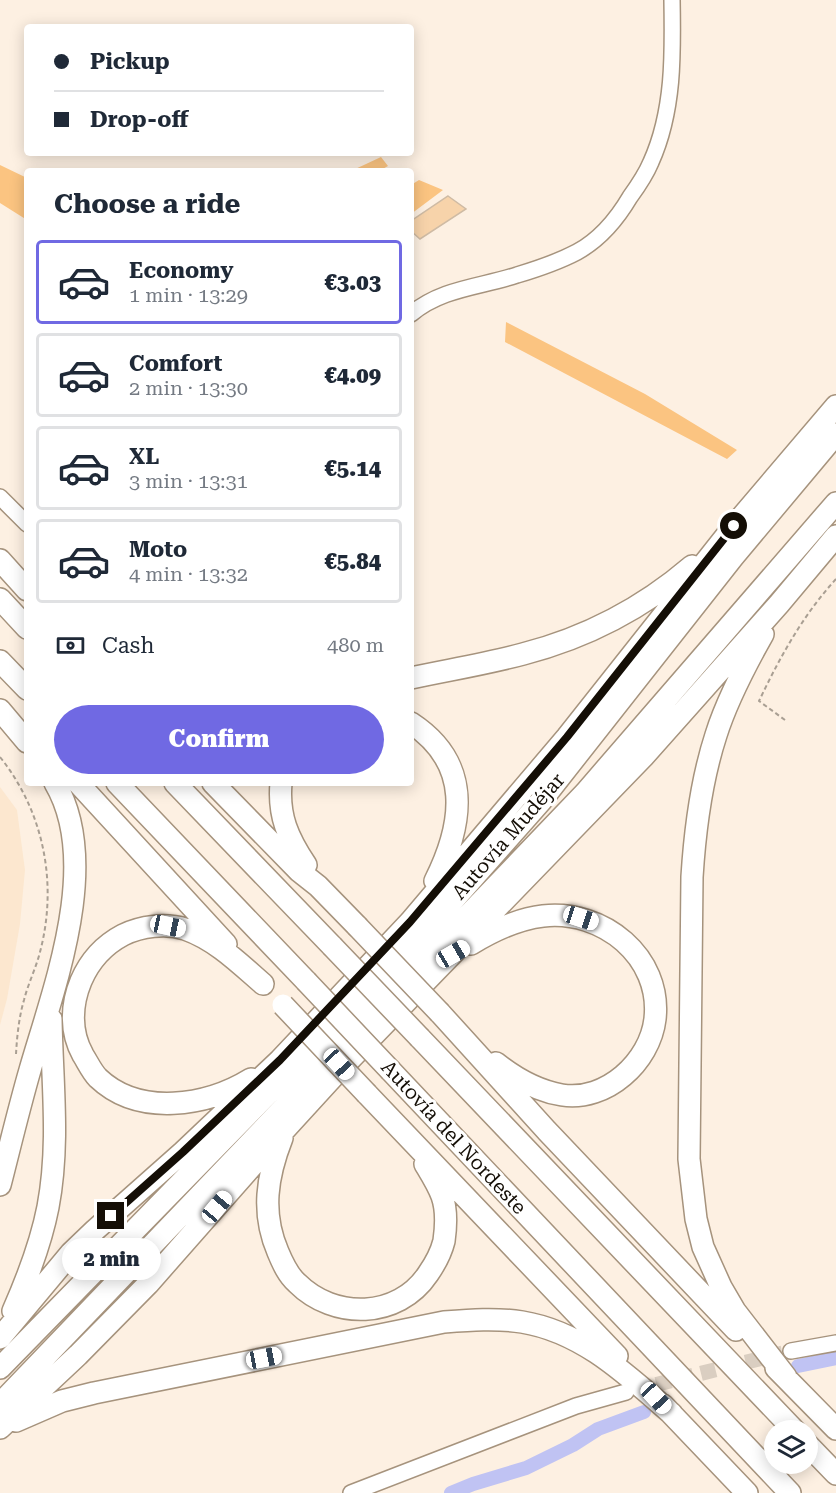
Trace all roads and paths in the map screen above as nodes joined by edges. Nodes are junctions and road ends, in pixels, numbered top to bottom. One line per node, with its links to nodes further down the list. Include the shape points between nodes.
1 (672, 0): 2 (street, via 667,112 651,161 605,231 578,251 548,265 456,290)
2 (414, 312)
3 (836, 406): 8 (highway)
4 (836, 434): 46 (highway, Autovía Mudéjar, via 733,557 541,801 418,940)
5 (0, 497): 7 (street)
6 (836, 503): 49 (highway, Autovía Mudéjar, via 585,793)
7 (24, 521)
8 (734, 526): 17 (highway, via 685,573 613,621 523,654); 33 (highway, via 567,737)
9 (836, 536): 14 (highway)
10 (0, 560): 12 (highway)
11 (836, 579): 21 (path, via 815,602 780,656 759,701)
12 (24, 585)
13 (0, 599): 15 (highway)
14 (779, 604): 34 (highway, via 643,757); 47 (highway, via 728,704 716,734 700,799 692,878 689,1159 696,1219 711,1268 735,1311)
15 (24, 625)
16 (0, 660): 18 (highway)
17 (414, 677)
18 (24, 686)
19 (0, 698): 22 (highway)
20 (0, 710): 24 (highway)
21 (785, 720)
22 (24, 724)
23 (414, 725): 33 (highway, via 429,736 447,760 456,783 458,810 444,864)
24 (24, 738)
25 (0, 757): 39 (path, via 18,783 39,829 48,879 41,950 22,1008)
26 (56, 786): 36 (highway, via 70,819 76,858 70,914)
27 (81, 786): 35 (highway)
28 (120, 786): 58 (highway, Autovía del Nordeste, bridge)
29 (178, 786): 51 (highway, bridge)
30 (216, 786): 32 (highway, via 299,872)
31 (281, 786): 32 (highway, via 288,836)
32 (318, 886): 37 (highway, bridge)
33 (410, 922): 38 (highway)
34 (453, 954): 37 (highway, via 490,932 524,920 545,916 588,920 611,931 640,959 651,984 655,1019 647,1045 624,1075 602,1089 577,1095 549,1092 520,1079); 40 (highway)
35 (263, 984): 38 (highway, via 219,946 184,929 149,927 129,932 103,949 85,973 74,1005 75,1036 98,1077 112,1089 158,1104 197,1100 229,1090); 41 (highway, bridge)
36 (50, 1000): 42 (highway); 43 (highway, via 55,1137 48,1206 32,1265)
37 (446, 1019): 47 (highway, via 600,1187)
38 (280, 1060): 43 (highway, via 95,1230)
39 (17, 1062)
40 (286, 1128): 41 (highway, via 274,1157 268,1187 271,1234 295,1282 321,1301 350,1310 378,1308 405,1297 420,1285 442,1247 446,1216 443,1198); 52 (highway, via 141,1292)
41 (405, 1133): 50 (highway)
42 (0, 1185)
43 (1, 1337)
44 (836, 1343): 45 (street)
45 (791, 1351)
46 (0, 1368)
47 (786, 1377): 53 (highway)
48 (626, 1392): 56 (street, via 576,1406)
49 (0, 1404)
50 (672, 1414): 52 (highway, via 619,1367 574,1338 532,1324 498,1319 444,1322 94,1393 32,1412); 57 (highway)
51 (785, 1420)
52 (0, 1429)
53 (836, 1429)
54 (818, 1455): 55 (highway)
55 (836, 1474)
56 (351, 1493)
57 (747, 1493)
58 (790, 1493)

